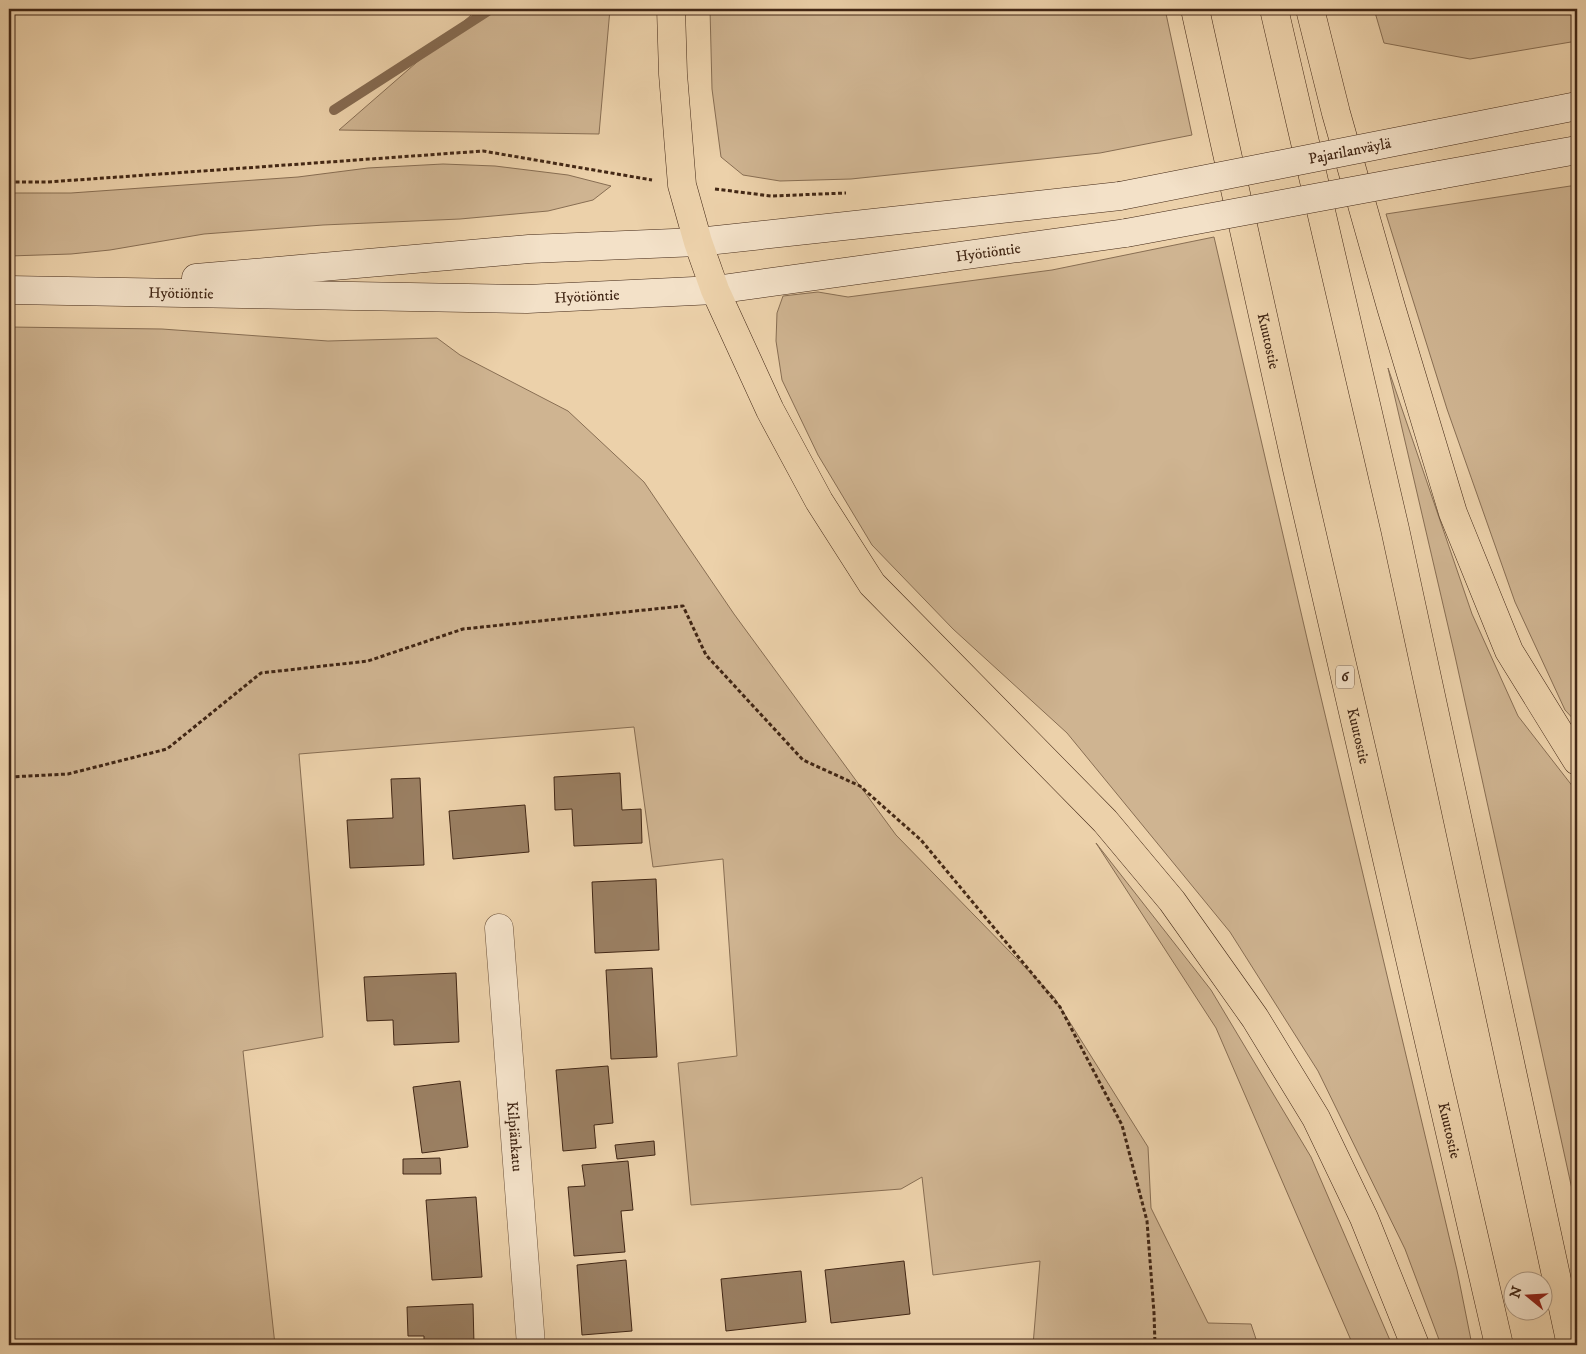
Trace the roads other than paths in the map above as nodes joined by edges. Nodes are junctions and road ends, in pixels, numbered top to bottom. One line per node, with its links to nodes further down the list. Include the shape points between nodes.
1 (671, 9): 8 (highway, via 682,185)
2 (1195, 9): 16 (highway, Kuutostie / 6, via 1297,469)
3 (1274, 9): 17 (highway, via 1395,530)
4 (1310, 9): 12 (highway, via 1388,297 1453,513 1509,651)
5 (1577, 106): 7 (main road, Pajarilanväylä, bridge)
6 (1577, 150): 10 (main road, Hyötiöntie, bridge, via 1126,233)
7 (1120, 196): 8 (main road, Hyötiöntie)
8 (698, 242): 10 (highway); 11 (main road, Hyötiöntie, via 529,249)
9 (9, 290): 11 (main road, Hyötiöntie)
10 (715, 290): 11 (main road, Hyötiöntie, via 527,299); 15 (highway, via 770,410 819,501 872,584 1105,821 1172,901 1255,1018 1316,1118 1364,1218)
11 (43, 291)
12 (1577, 761)
13 (499, 928): 14 (main road, Kilpiänkatu)
14 (531, 1345)
15 (1415, 1345)
16 (1500, 1345)
17 (1571, 1345)

